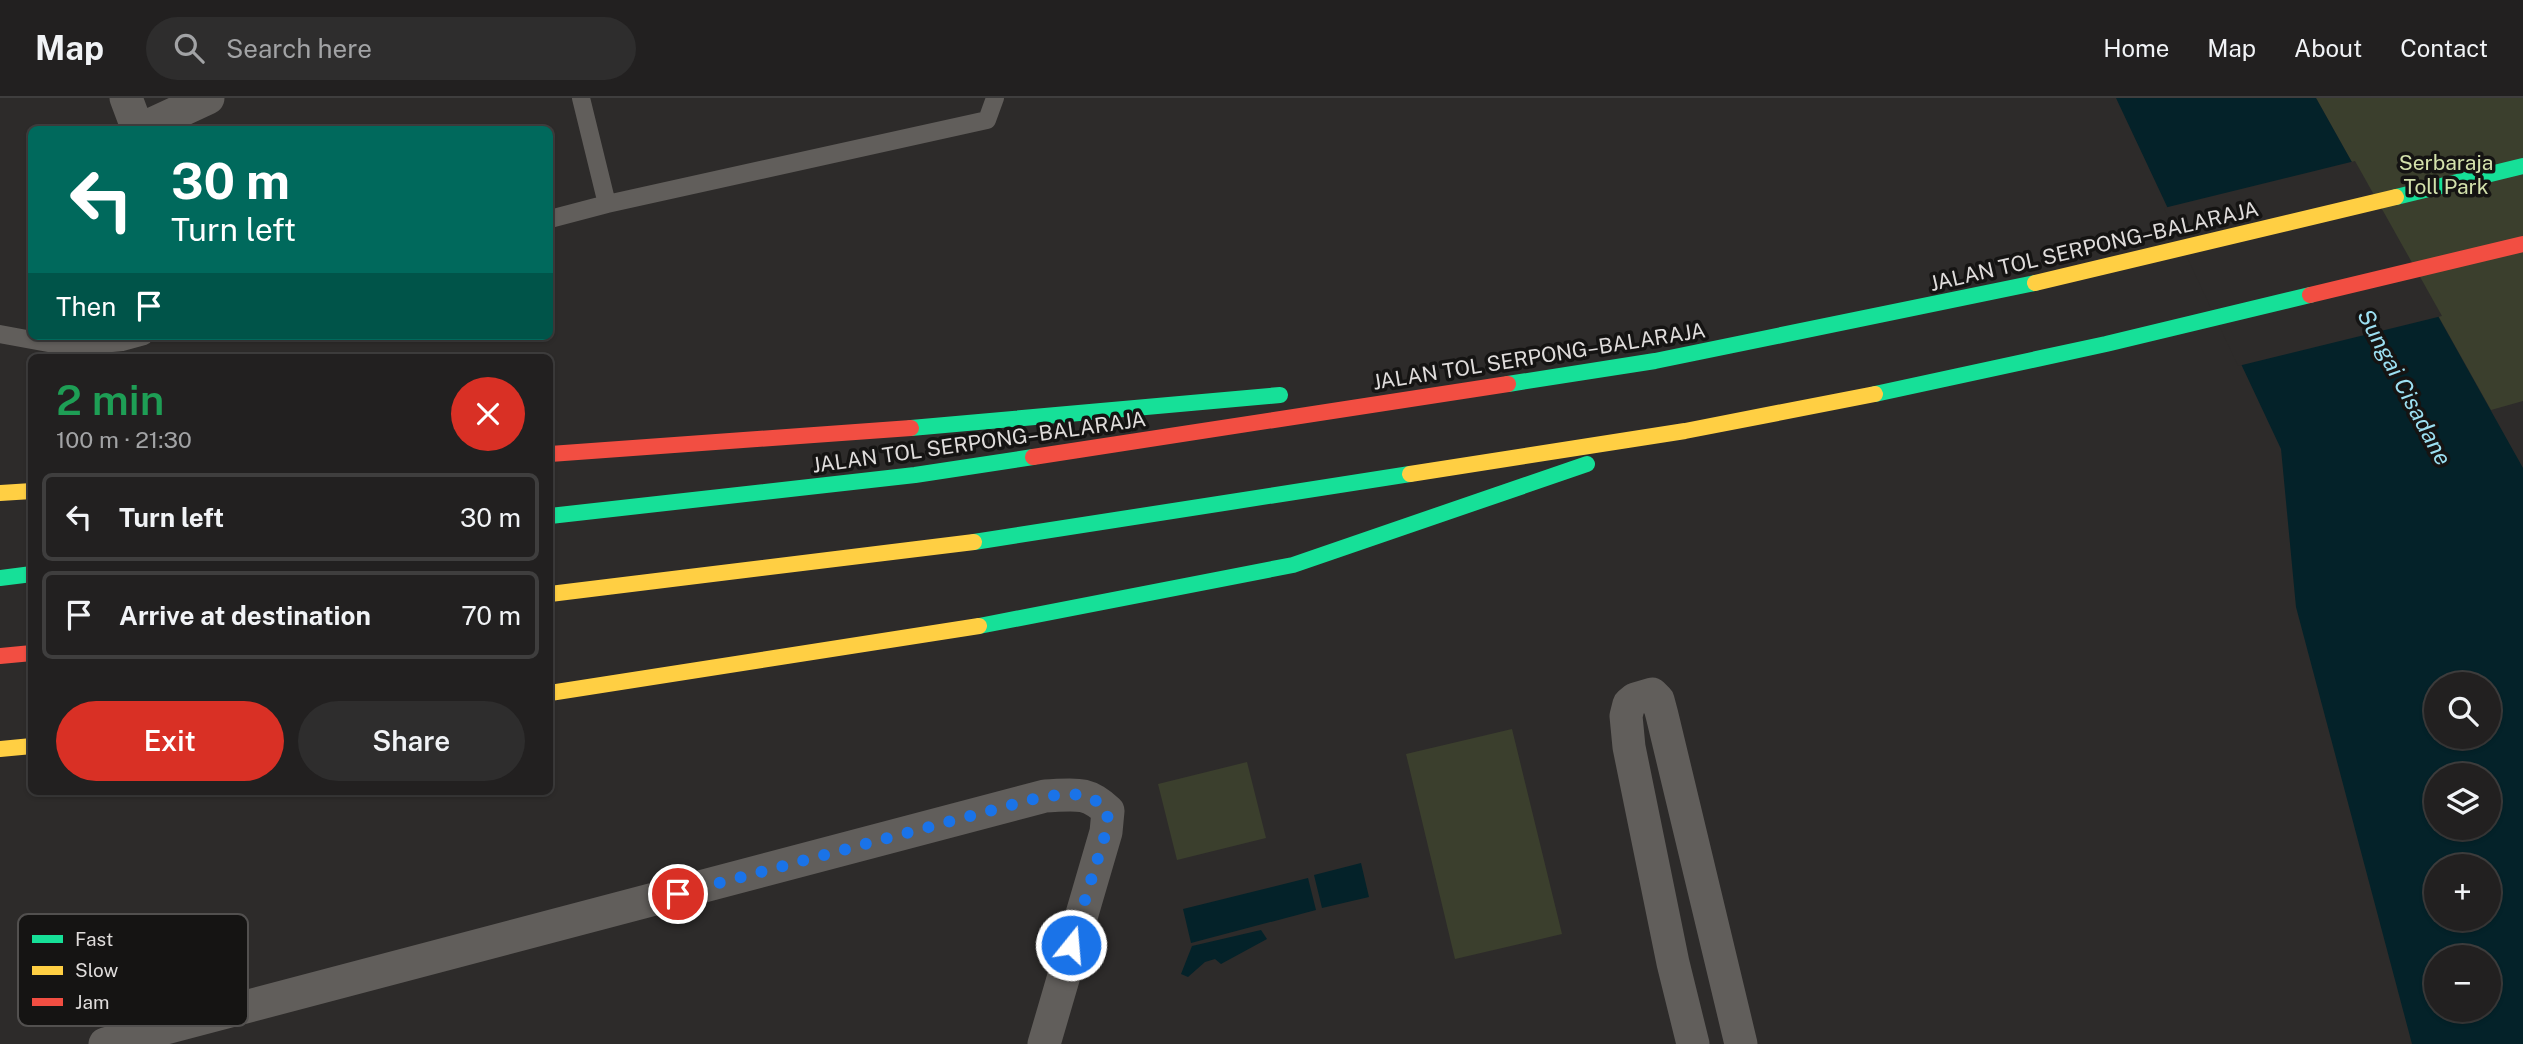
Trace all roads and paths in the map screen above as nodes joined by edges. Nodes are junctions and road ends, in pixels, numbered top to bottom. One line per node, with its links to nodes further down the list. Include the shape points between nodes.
1 (127, 98): 5 (street)
2 (208, 98): 6 (street)
3 (581, 98): 8 (lane)
4 (995, 98): 8 (lane, via 987,120)
5 (137, 126)
6 (147, 126)
7 (2523, 166): 15 (highway, JALAN TOL SERPONG–BALARAJA, via 2085,273)
8 (607, 204): 9 (lane)
9 (553, 218)
10 (2523, 244): 18 (highway, via 2106,344)
11 (0, 334): 12 (lane)
12 (28, 339)
13 (32, 340): 14 (lane, via 69,347)
14 (129, 340)
15 (1655, 360): 16 (highway); 22 (highway, JALAN TOL SERPONG–BALARAJA, via 915,475)
16 (1408, 383)
17 (1298, 393): 19 (highway, via 901,429)
18 (1685, 431): 25 (highway, via 925,551); 28 (highway, via 1293,565 933,635)
19 (553, 454)
20 (28, 491): 21 (highway)
21 (0, 493)
22 (553, 516)
23 (28, 574): 24 (highway)
24 (0, 578)
25 (553, 594)
26 (28, 653): 27 (highway)
27 (0, 656)
28 (553, 693)
29 (28, 746): 30 (highway)
30 (0, 749)
31 (248, 1020): 35 (street, via 1045,796 1093,797 1108,811 1106,832)
32 (226, 1026): 33 (street)
33 (208, 1031): 34 (street)
34 (105, 1044)
35 (1044, 1044)
36 (1693, 1044): 37 (street, via 1626,727 1629,704 1652,694 1662,715)
37 (1741, 1044)

